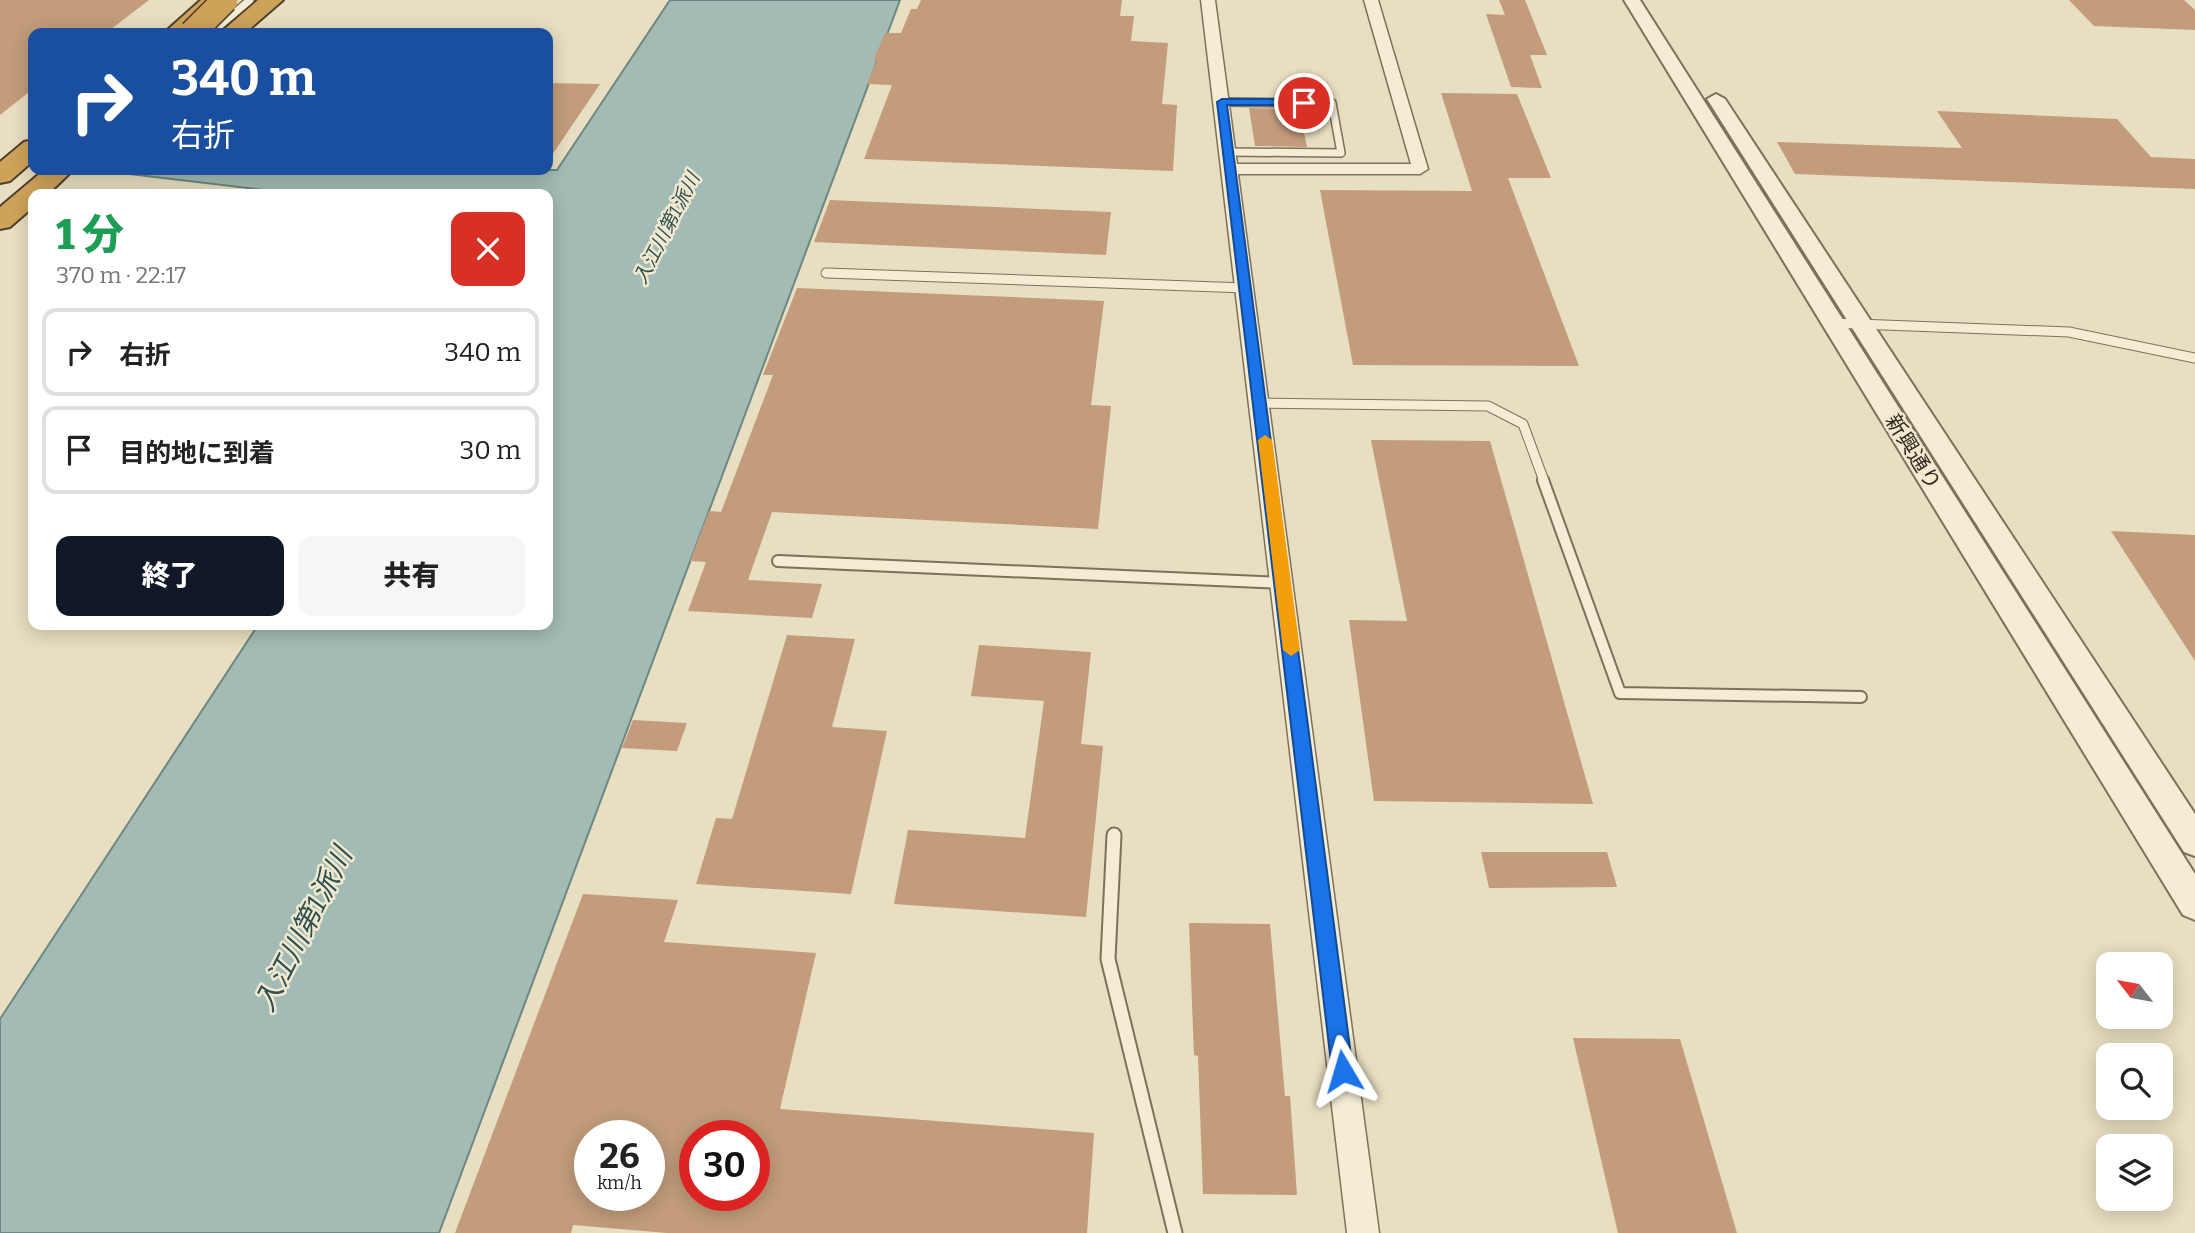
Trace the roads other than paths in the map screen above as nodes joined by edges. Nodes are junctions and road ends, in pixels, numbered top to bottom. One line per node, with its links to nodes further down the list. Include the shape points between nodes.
1 (227, 0): 10 (highway, bridge)
2 (236, 0): 10 (highway, bridge)
3 (250, 0): 10 (lane)
4 (258, 0): 10 (highway)
5 (272, 0): 12 (highway)
6 (1208, 0): 13 (street)
7 (1371, 0): 17 (street, via 1420,169)
8 (1632, 0): 29 (street, 新興通り)
9 (1651, 0): 30 (street, 新興通り)
10 (207, 23): 11 (highway)
11 (168, 26)
12 (237, 28)
13 (1222, 102): 17 (street); 17 (lane, via 1332,103 1341,153)
14 (28, 136): 16 (highway)
15 (28, 152): 19 (highway)
16 (0, 159)
17 (1229, 161): 28 (street)
18 (28, 166): 22 (highway)
19 (0, 175)
20 (32, 175): 25 (highway)
21 (54, 175): 23 (highway)
22 (0, 187)
23 (38, 189)
24 (28, 197): 26 (highway)
25 (0, 201)
26 (0, 221)
27 (826, 273): 28 (lane)
28 (1245, 288): 32 (street)
29 (1832, 323): 30 (lane); 38 (street, 新興通り)
30 (1861, 323): 31 (lane, via 2069,332); 37 (street, 新興通り)
31 (2195, 358)
32 (1260, 403): 34 (street); 35 (lane, via 1488,406 1523,424 1620,693)
33 (778, 561): 34 (lane)
34 (1283, 583): 40 (street)
35 (1861, 697)
36 (1114, 835): 39 (lane, via 1108,960)
37 (2195, 842)
38 (2195, 904)
39 (1175, 1233)
40 (1363, 1233)

